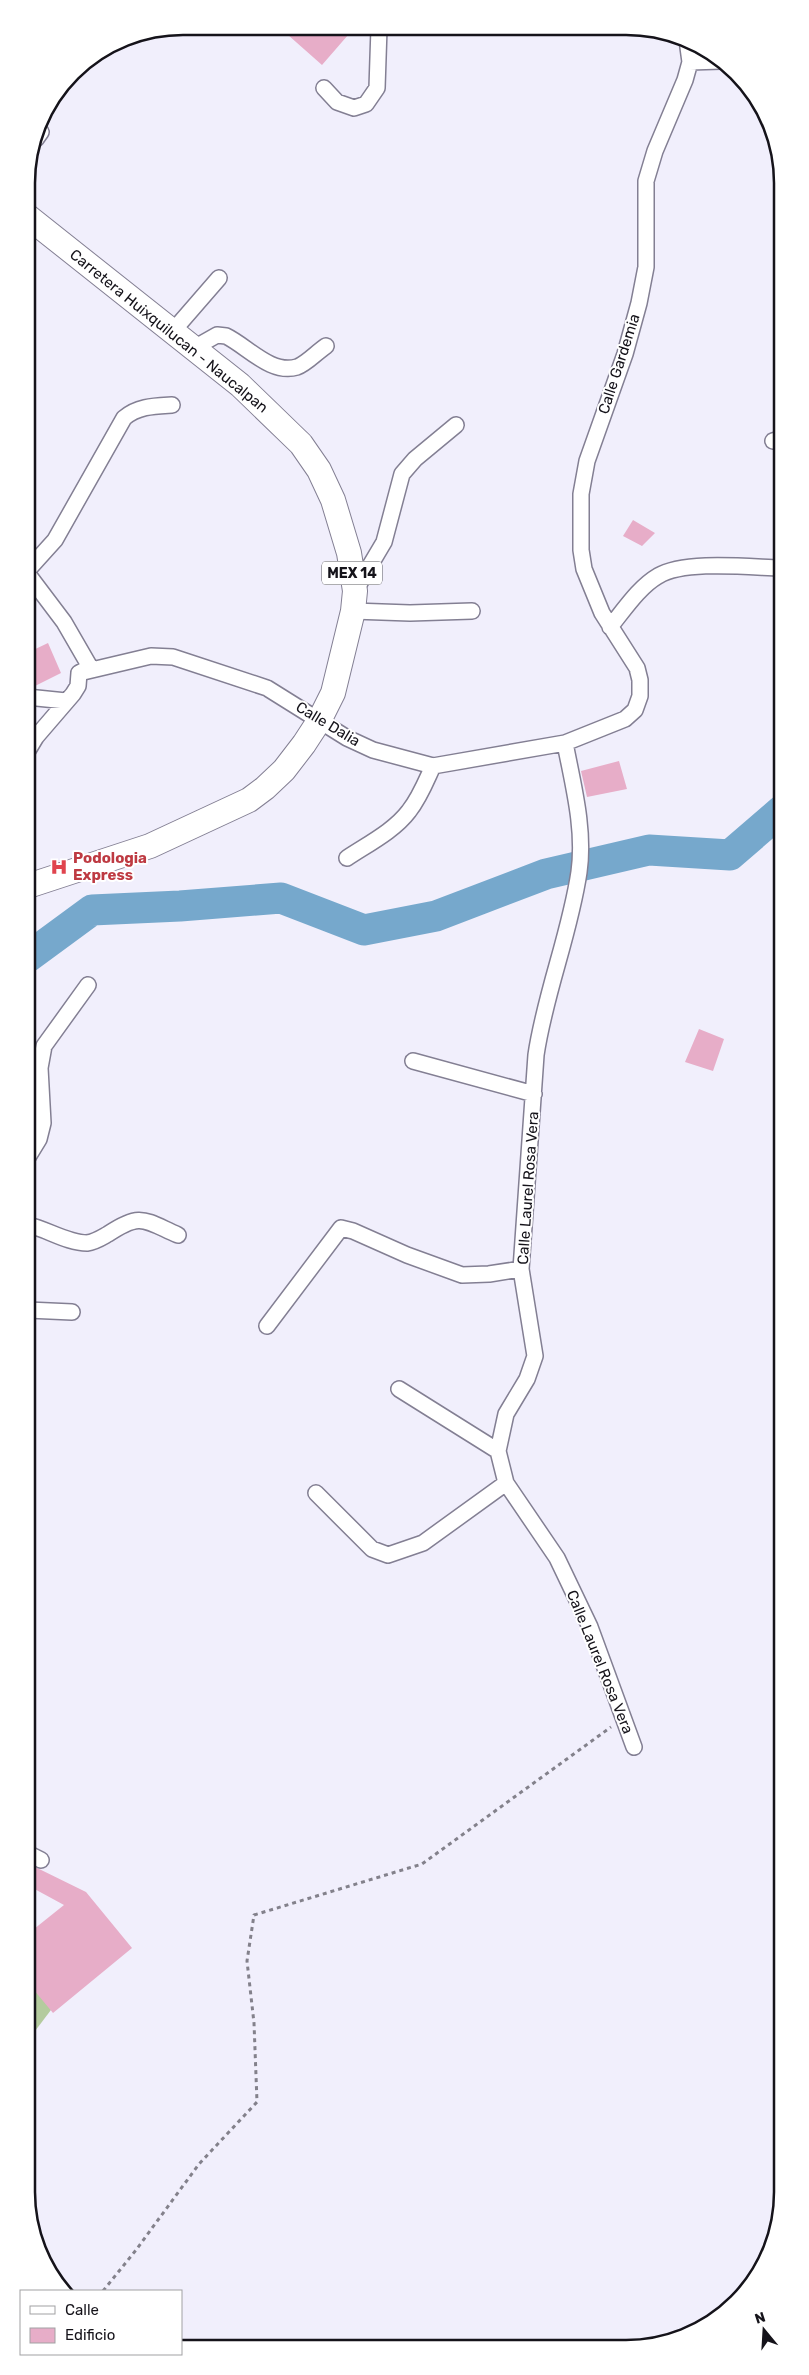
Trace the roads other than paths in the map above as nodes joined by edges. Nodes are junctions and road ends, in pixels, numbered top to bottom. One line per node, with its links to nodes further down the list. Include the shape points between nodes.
1 (379, 35): 5 (street, via 377,88 366,104 354,108 337,102)
2 (689, 49): 4 (street, Calle Gardemia)
3 (710, 61): 4 (street)
4 (690, 62): 18 (street, Calle Gardemia, via 648,173 645,197 648,240 639,303 583,479 580,521 584,569)
5 (324, 88)
6 (35, 222): 8 (main road, Carretera Huixquilucan - Naucalpan / MEX 14)
7 (219, 278): 8 (street)
8 (173, 331): 10 (main road, Carretera Huixquilucan - Naucalpan / MEX 14)
9 (326, 346): 10 (street, via 298,367 285,368 271,365 226,336 217,335)
10 (194, 348): 16 (main road, Carretera Huixquilucan - Naucalpan / MEX 14, via 273,415 319,470 350,553)
11 (172, 405): 13 (street, via 144,408 124,418 55,540)
12 (456, 425): 16 (street, via 402,474 384,542)
13 (35, 563)
14 (774, 568): 18 (street, via 690,567 671,570 645,586)
15 (35, 583): 19 (street, via 64,622 90,667)
16 (354, 601): 17 (street, via 410,613); 23 (main road, Carretera Huixquilucan - Naucalpan / MEX 14, via 333,693)
17 (472, 611)
18 (610, 626): 20 (street, Calle Gardemia, via 637,668)
19 (79, 673): 22 (street, via 78,686); 23 (street, Calle Dalia, via 151,656 173,657 267,688)
20 (640, 680): 25 (street, Calle Dalia, via 640,696 634,710 625,719)
21 (35, 698): 22 (street)
22 (66, 701): 24 (street)
23 (319, 721): 26 (street, Calle Dalia, via 373,750); 28 (main road, Carretera Huixquilucan - Naucalpan / MEX 14, via 284,770 248,800 150,846)
24 (35, 739)
25 (565, 743): 26 (street, Calle Dalia); 31 (street, Calle Laurel Rosa Vera, via 580,823 579,871 540,1024)
26 (433, 766): 27 (street, via 408,813 392,828)
27 (347, 858)
28 (35, 884)
29 (88, 985): 32 (street, via 44,1046 40,1068 43,1123)
30 (413, 1061): 31 (street)
31 (534, 1094): 35 (street, Calle Laurel Rosa Vera)
32 (35, 1146)
33 (35, 1227): 34 (street, via 87,1243 136,1219)
34 (178, 1235)
35 (522, 1269): 38 (street, via 462,1275 341,1228); 40 (street, Calle Laurel Rosa Vera, via 536,1356 527,1379 506,1414)
36 (35, 1310): 37 (street)
37 (72, 1312)
38 (267, 1326)
39 (399, 1389): 40 (street)
40 (498, 1451): 41 (street, Calle Laurel Rosa Vera)
41 (506, 1483): 42 (street, via 423,1543 388,1555 372,1549); 43 (street, Calle Laurel Rosa Vera, via 557,1558 590,1627)
42 (316, 1494)
43 (634, 1747)

